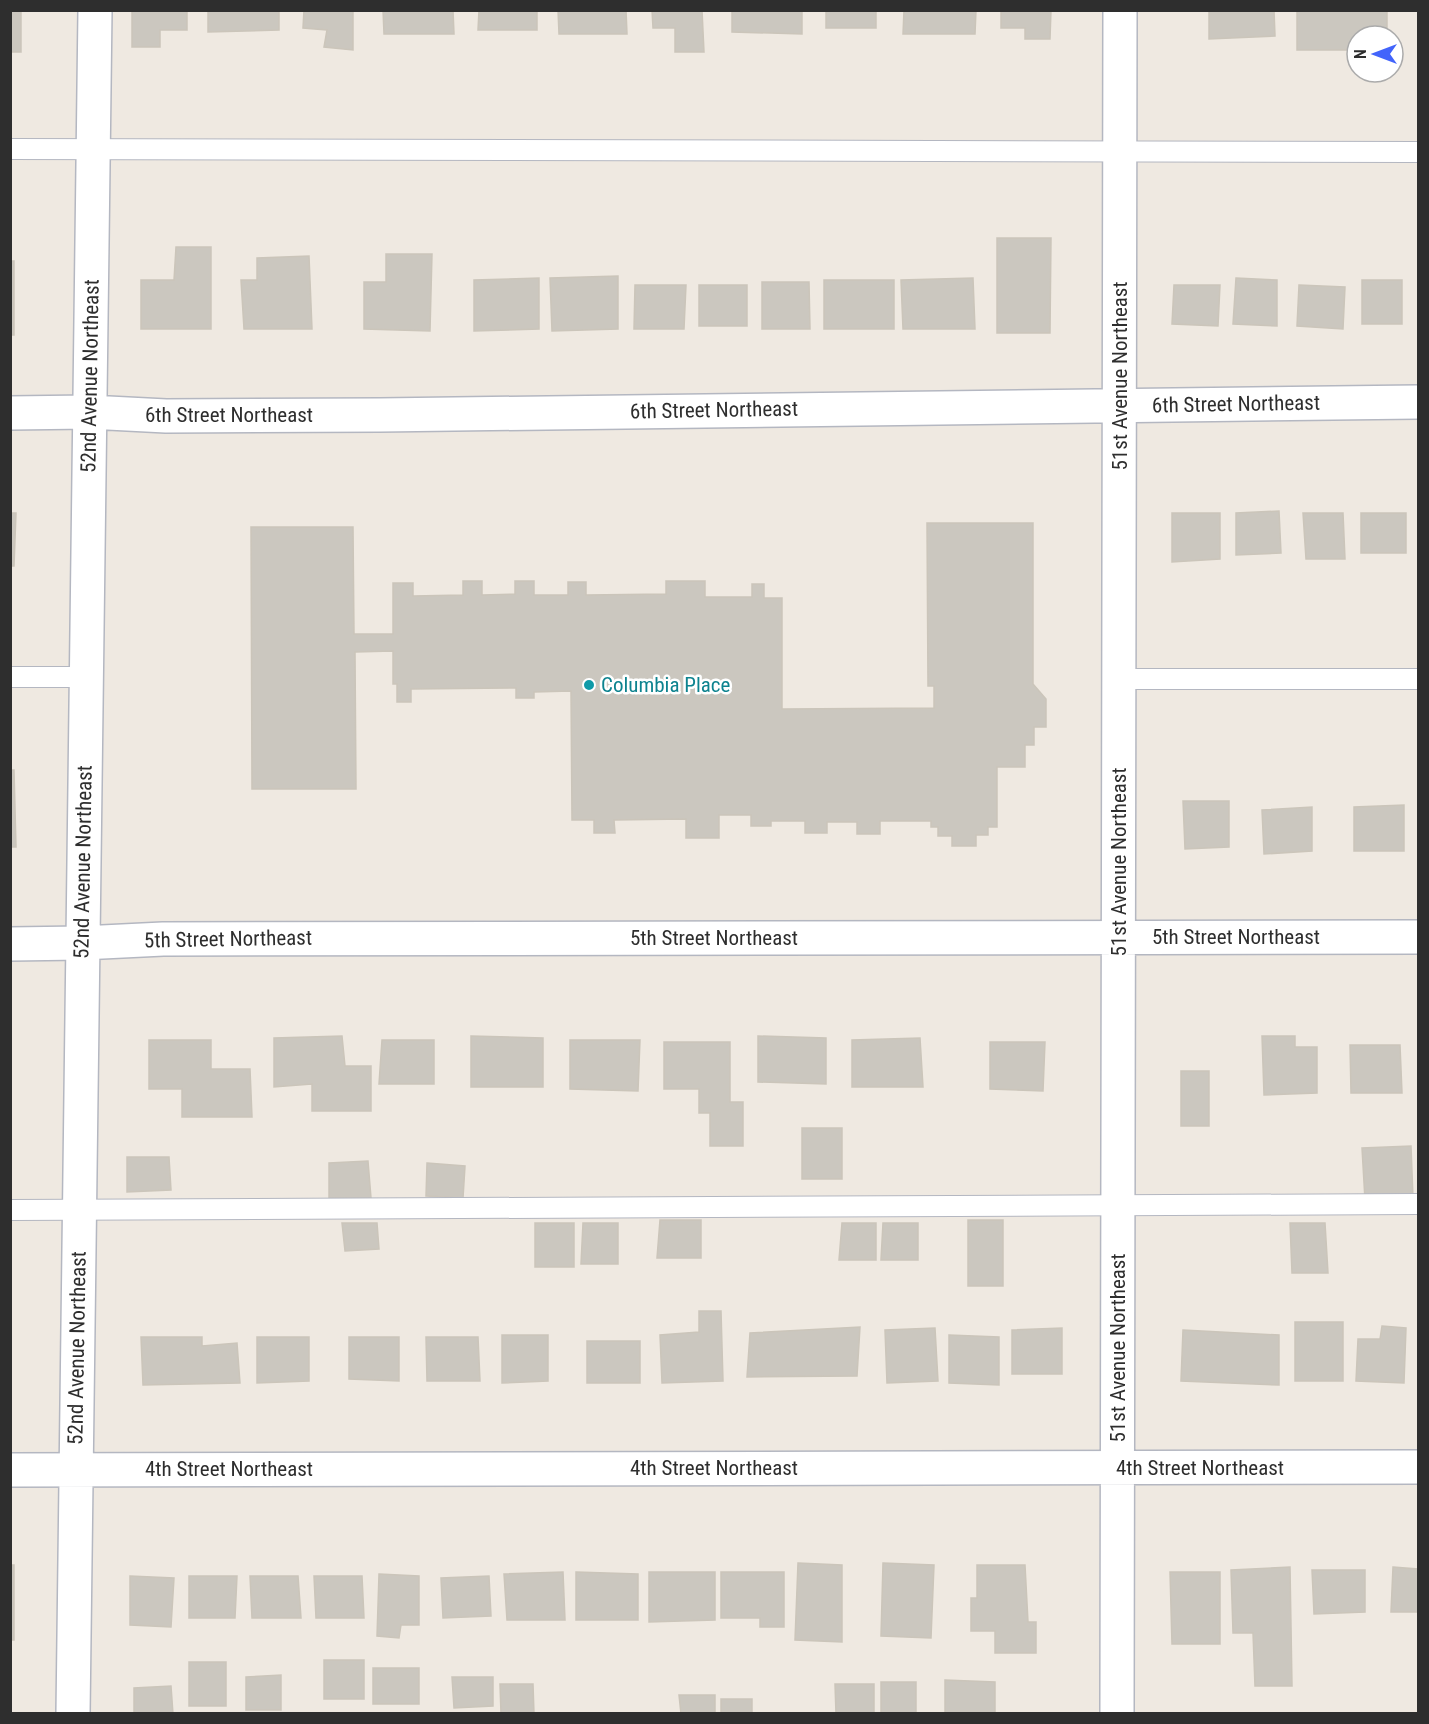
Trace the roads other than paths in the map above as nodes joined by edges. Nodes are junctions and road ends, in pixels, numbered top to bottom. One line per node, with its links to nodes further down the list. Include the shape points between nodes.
1 (95, 10): 4 (street, 52nd Avenue Northeast)
2 (1120, 10): 5 (street, 51st Avenue Northeast)
3 (10, 149): 4 (lane)
4 (93, 149): 5 (lane); 9 (street, 52nd Avenue Northeast)
5 (1120, 151): 6 (lane); 8 (street, 51st Avenue Northeast)
6 (1419, 152)
7 (1419, 402): 8 (street, 6th Street Northeast)
8 (1120, 405): 9 (street, 6th Street Northeast, via 380,415 166,416); 13 (street, 51st Avenue Northeast)
9 (89, 412): 10 (street, 6th Street Northeast); 12 (street, 52nd Avenue Northeast)
10 (10, 413)
11 (10, 677): 12 (lane)
12 (86, 677): 17 (street, 52nd Avenue Northeast)
13 (1120, 679): 14 (lane); 16 (street, 51st Avenue Northeast)
14 (1419, 679)
15 (1419, 937): 16 (street, 5th Street Northeast)
16 (1119, 938): 17 (street, 5th Street Northeast, via 163,939); 20 (street, 51st Avenue Northeast)
17 (82, 943): 18 (street, 5th Street Northeast); 22 (street, 52nd Avenue Northeast)
18 (10, 944)
19 (1419, 1204): 20 (lane)
20 (1118, 1206): 22 (lane); 24 (street, 51st Avenue Northeast)
21 (10, 1210): 22 (lane)
22 (79, 1210): 25 (street, 52nd Avenue Northeast)
23 (1419, 1467): 24 (street, 4th Street Northeast)
24 (1118, 1468): 25 (street, 4th Street Northeast); 28 (street, 51st Avenue Northeast)
25 (76, 1469): 26 (street, 4th Street Northeast); 27 (street, 52nd Avenue Northeast)
26 (10, 1470)
27 (73, 1713)
28 (1117, 1713)

